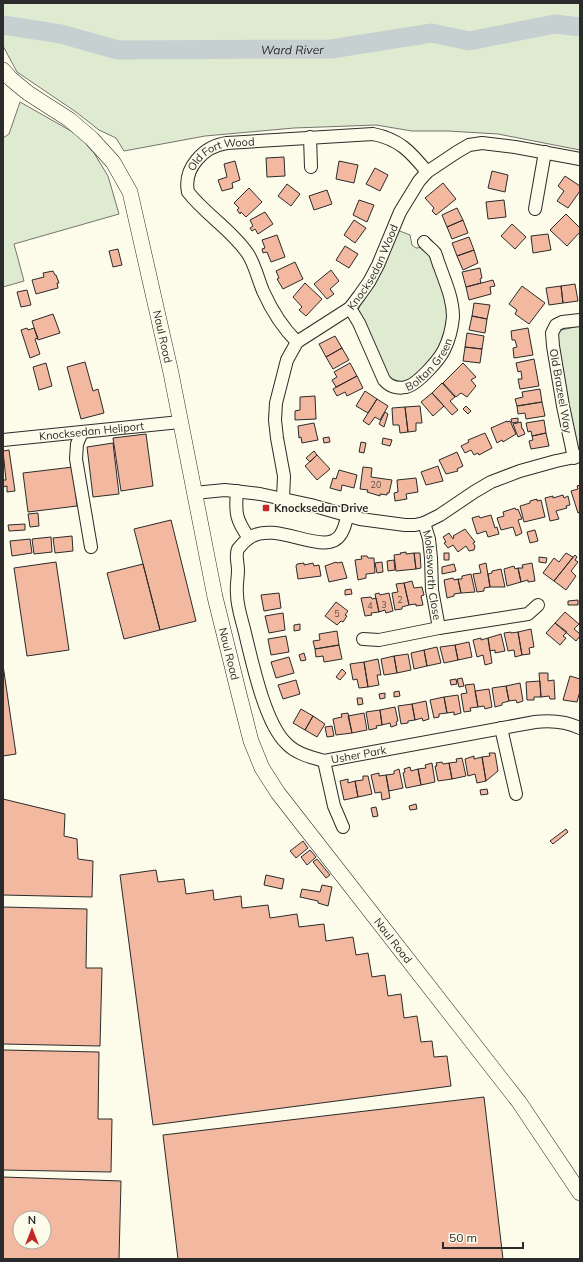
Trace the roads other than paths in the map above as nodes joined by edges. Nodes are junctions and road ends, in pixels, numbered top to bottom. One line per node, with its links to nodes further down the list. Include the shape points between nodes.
1 (3, 70): 12 (main road, Naul Road, via 28,93 70,120 92,139 113,162 130,192)
2 (310, 137): 5 (street); 6 (street, Old Fort Wood, via 373,134 385,136 407,150); 11 (street, Old Fort Wood, via 218,144 200,155 187,179 188,192 237,240 249,256 263,292 276,316)
3 (545, 152): 4 (street, Knocksedan Wood); 6 (street, Knocksedan Wood, via 496,144 469,145); 7 (street)
4 (580, 159)
5 (311, 167)
6 (427, 172): 9 (street, Knocksedan Wood, via 400,212 378,265)
7 (535, 209)
8 (424, 242): 9 (street, Boltan Green, via 435,253 450,292 453,317 444,349 414,383 399,388 389,386)
9 (350, 308): 11 (street, Knocksedan Wood)
10 (580, 320): 15 (street, Old Brazeel Way, via 562,322 556,325 552,333 556,369)
11 (297, 342): 18 (street, Knocksedan Wood, via 287,360 276,403 275,420 284,476)
12 (180, 422): 13 (street, Knocksedan Heliport); 17 (main road, Naul Road)
13 (82, 432): 14 (street, Knocksedan Heliport); 22 (street, via 77,444 76,458)
14 (3, 440)
15 (577, 457): 20 (street, via 520,471 491,482)
16 (237, 491): 17 (street); 18 (street); 21 (street, via 237,516 240,526)
17 (194, 492): 31 (main road, Naul Road, via 215,597 251,741 262,768 278,793 519,1102)
18 (283, 498): 19 (street)
19 (347, 516): 20 (street, via 405,525); 21 (street, via 341,534 324,543 276,532 257,534)
20 (424, 523): 24 (street, Molesworth Close, via 429,539 432,590)
21 (249, 538): 28 (street, Usher Park, via 238,550 237,594 255,673 267,710 279,735 286,743 303,754)
22 (91, 547)
23 (538, 606): 24 (street, Molesworth Close, via 528,614)
24 (439, 628): 25 (street, Molesworth Close, via 379,640)
25 (363, 639)
26 (501, 728): 27 (street, Usher Park, via 550,720); 28 (street, Usher Park); 29 (street)
27 (580, 728)
28 (324, 761): 30 (street, via 334,806)
29 (516, 794)
30 (343, 828)
31 (580, 1193)

